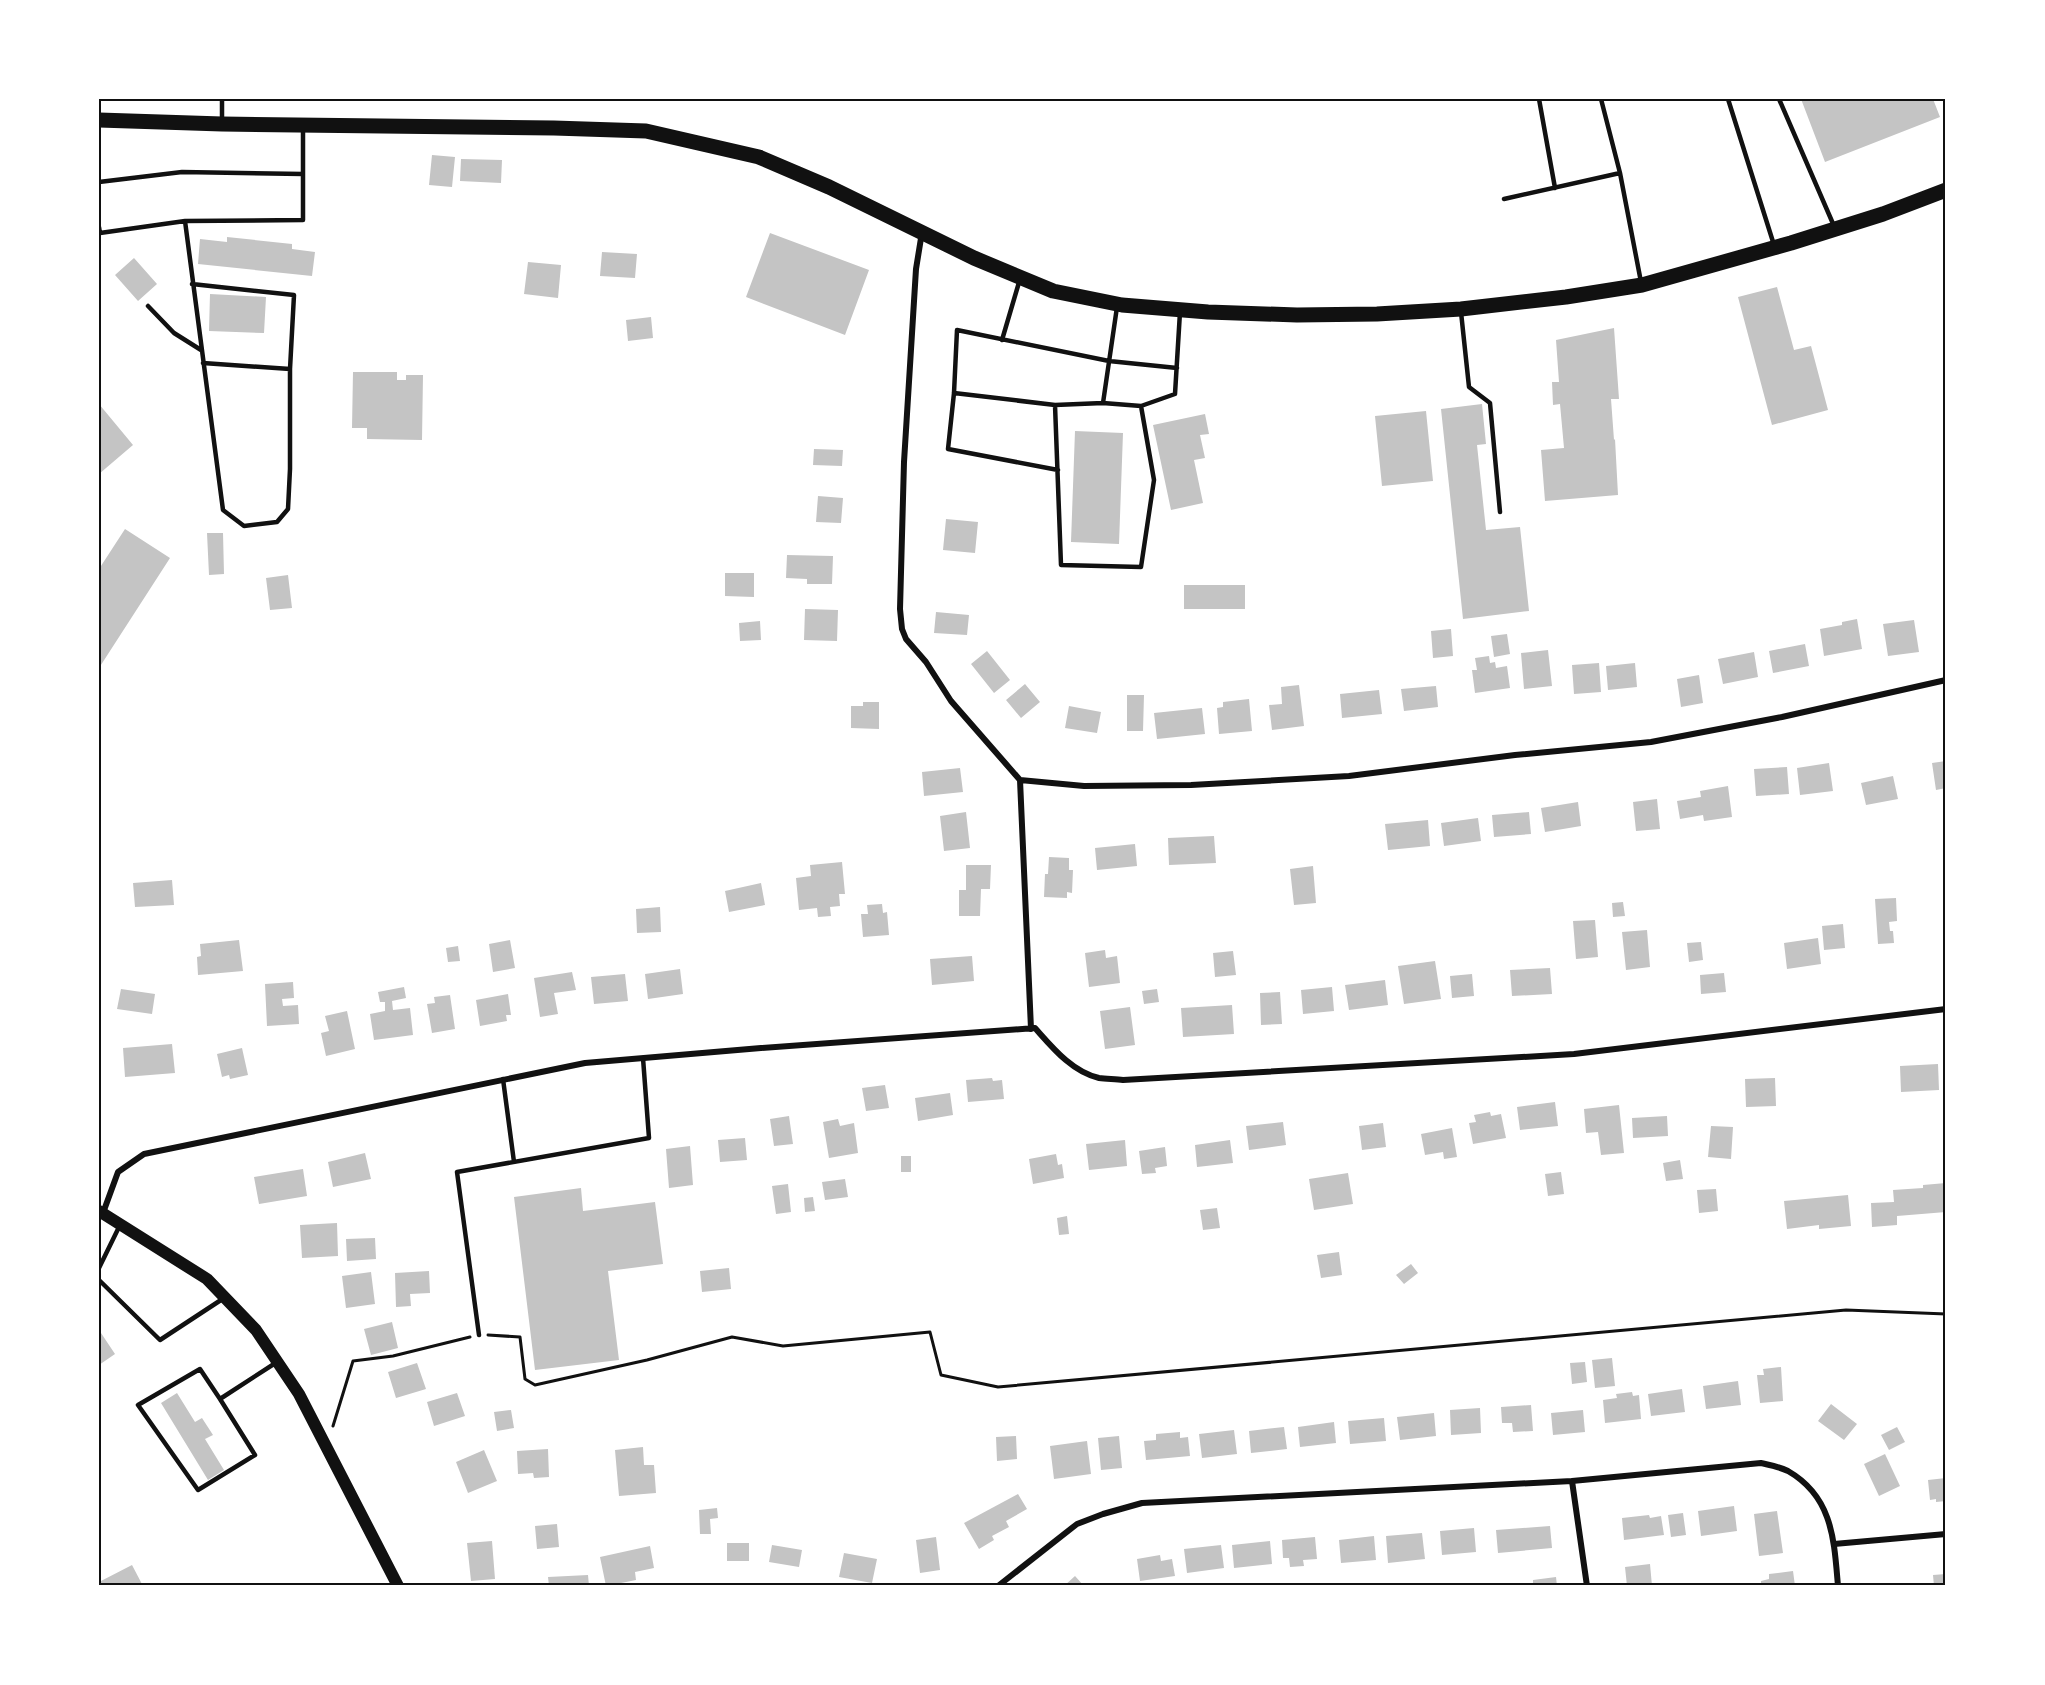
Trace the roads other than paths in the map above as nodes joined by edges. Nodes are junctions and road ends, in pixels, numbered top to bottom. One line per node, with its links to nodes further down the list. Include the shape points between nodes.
1 (222, 99): 7 (lane)
2 (1539, 99): 12 (lane)
3 (1601, 99): 9 (lane)
4 (1728, 99): 19 (lane)
5 (1779, 99): 17 (lane)
6 (99, 120): 7 (main road)
7 (222, 124): 8 (main road)
8 (303, 125): 10 (lane); 18 (main road, via 646,132 759,157)
9 (1620, 173): 12 (lane); 22 (lane)
10 (303, 174): 11 (lane, via 182,172); 15 (lane, via 303,220)
11 (99, 182)
12 (1555, 188): 14 (lane)
13 (1946, 190): 17 (main road)
14 (1504, 199)
15 (185, 221): 16 (lane, via 100,233); 21 (lane)
16 (99, 227)
17 (1835, 229): 19 (main road)
18 (922, 232): 20 (main road); 40 (street, via 916,269 904,462 902,629 951,700)
19 (1775, 248): 22 (main road)
20 (1020, 278): 23 (main road, via 1053,291); 27 (lane)
21 (192, 284): 28 (lane); 32 (lane, via 294,296)
22 (1642, 285): 25 (main road)
23 (1118, 304): 26 (main road); 29 (lane)
24 (148, 306): 28 (lane, via 174,333)
25 (1461, 309): 26 (main road, via 1297,315); 38 (lane, via 1469,387 1490,403)
26 (1180, 310): 31 (lane)
27 (1002, 340): 29 (lane); 33 (lane, via 957,330)
28 (201, 350): 30 (lane)
29 (1109, 361): 31 (lane); 34 (lane)
30 (203, 363): 32 (lane); 32 (lane, via 223,510 244,526 276,522 288,509)
31 (1177, 368): 36 (lane, via 1175,394)
32 (290, 369)
33 (954, 393): 35 (lane); 37 (lane, via 948,449)
34 (1103, 403): 35 (lane); 36 (lane)
35 (1055, 405): 37 (lane)
36 (1141, 406): 37 (lane, via 1154,480 1141,567 1061,565)
37 (1058, 470)
38 (1500, 513)
39 (1946, 680): 40 (street, via 1651,742 1515,754 1348,776 1096,786)
40 (1020, 780): 42 (street)
41 (1946, 1009): 42 (street, via 1574,1054 1124,1080 1098,1078 1082,1071 1062,1057 1035,1028)
42 (1031, 1029): 43 (street)
43 (643, 1058): 44 (street, via 585,1063); 45 (lane, via 649,1138)
44 (503, 1079): 45 (lane); 46 (street, via 144,1154 118,1172)
45 (514, 1162): 51 (lane, via 457,1172)
46 (101, 1212): 47 (main road)
47 (121, 1224): 48 (lane); 50 (main road, via 207,1279)
48 (99, 1268)
49 (99, 1280): 50 (lane, via 160,1340)
50 (225, 1298): 52 (main road, via 256,1330)
51 (479, 1335)
52 (277, 1362): 53 (lane); 58 (main road, via 299,1394)
53 (220, 1399): 53 (lane, via 200,1369 138,1406 198,1490 255,1455)
54 (1572, 1481): 56 (street, via 1761,1463 1786,1470 1806,1484 1828,1514); 57 (street, via 1142,1503 1077,1524); 60 (street)
55 (1946, 1534): 56 (street)
56 (1834, 1544): 61 (street)
57 (1008, 1583): 59 (street)
58 (398, 1586)
59 (998, 1586)
60 (1587, 1586)
61 (1838, 1586)

